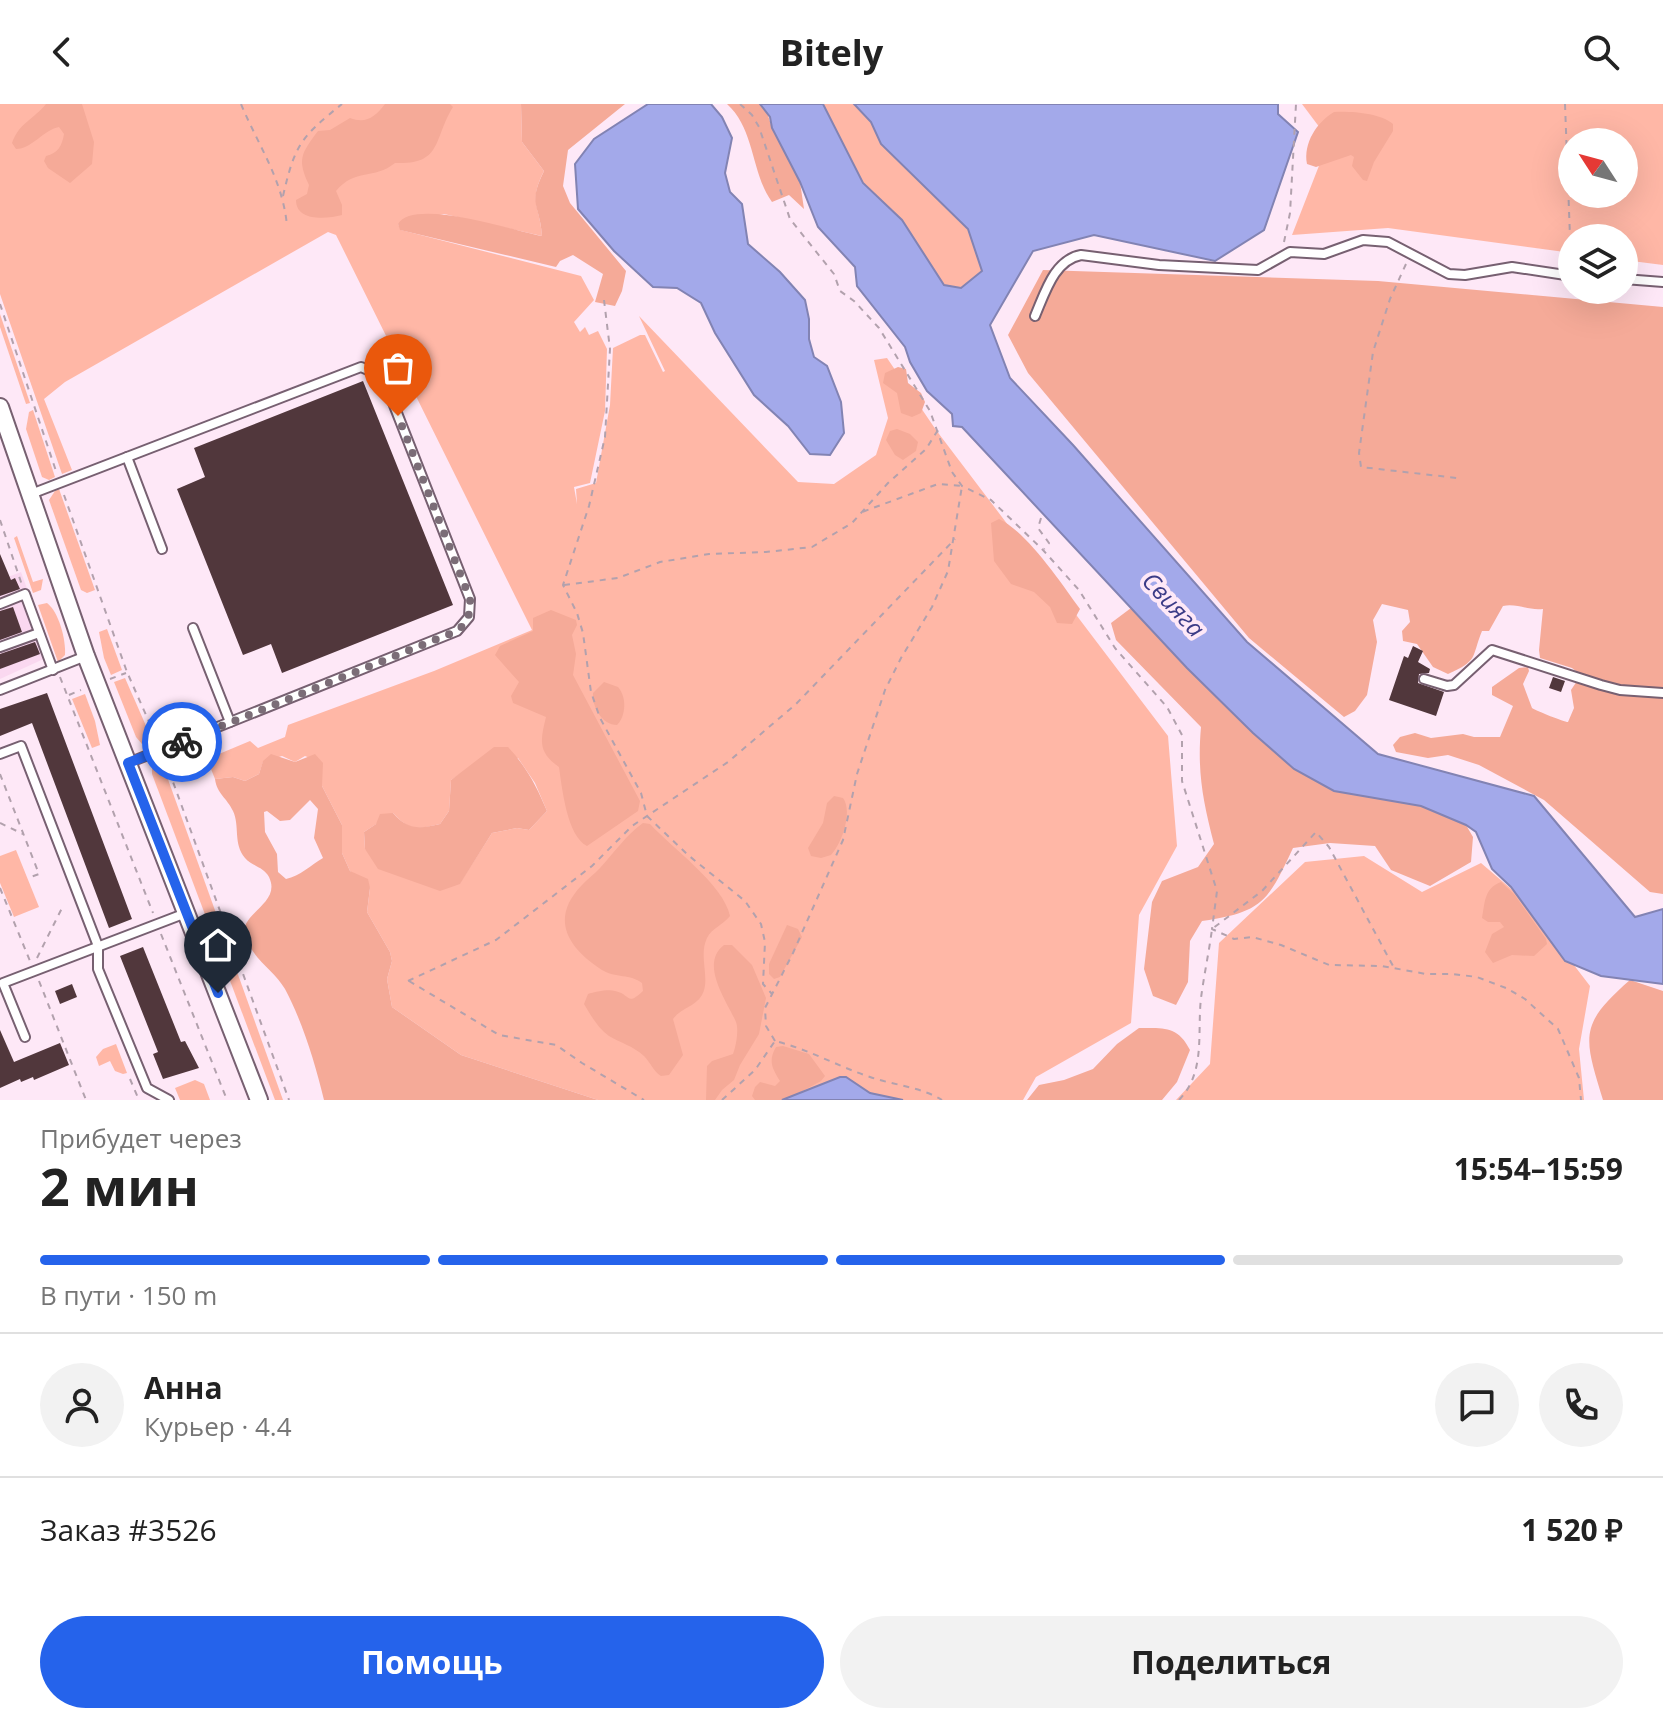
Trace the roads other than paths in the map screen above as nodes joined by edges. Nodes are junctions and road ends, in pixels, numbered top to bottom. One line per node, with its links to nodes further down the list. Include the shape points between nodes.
1 (1558, 274): 4 (lane, via 1512,267 1449,274 1388,242 1363,240 1324,254 1290,252 1258,270 1081,255 1070,257 1052,278)
2 (1638, 280): 3 (lane)
3 (1663, 282)
4 (1035, 316)
5 (0, 407): 7 (street)
6 (127, 457): 7 (lane); 8 (lane); 18 (lane, via 356,368 367,369 388,390 470,599 469,617 457,631)
7 (30, 495): 13 (street)
8 (162, 549)
9 (0, 604): 11 (lane, via 25,594)
10 (193, 628): 18 (lane)
11 (39, 633): 12 (lane); 14 (lane)
12 (0, 647)
13 (86, 656): 14 (lane); 20 (street)
14 (55, 669): 16 (lane)
15 (1424, 679): 17 (lane, via 1454,685 1492,650 1620,690)
16 (0, 690)
17 (1663, 693)
18 (230, 722): 20 (lane)
19 (0, 754): 22 (lane, via 21,746)
20 (128, 763): 21 (street)
21 (187, 913): 22 (lane); 26 (street)
22 (98, 946): 23 (lane); 25 (lane, via 98,969 147,1088)
23 (2, 984): 24 (lane)
24 (25, 1037)
25 (169, 1100)
26 (259, 1100)

